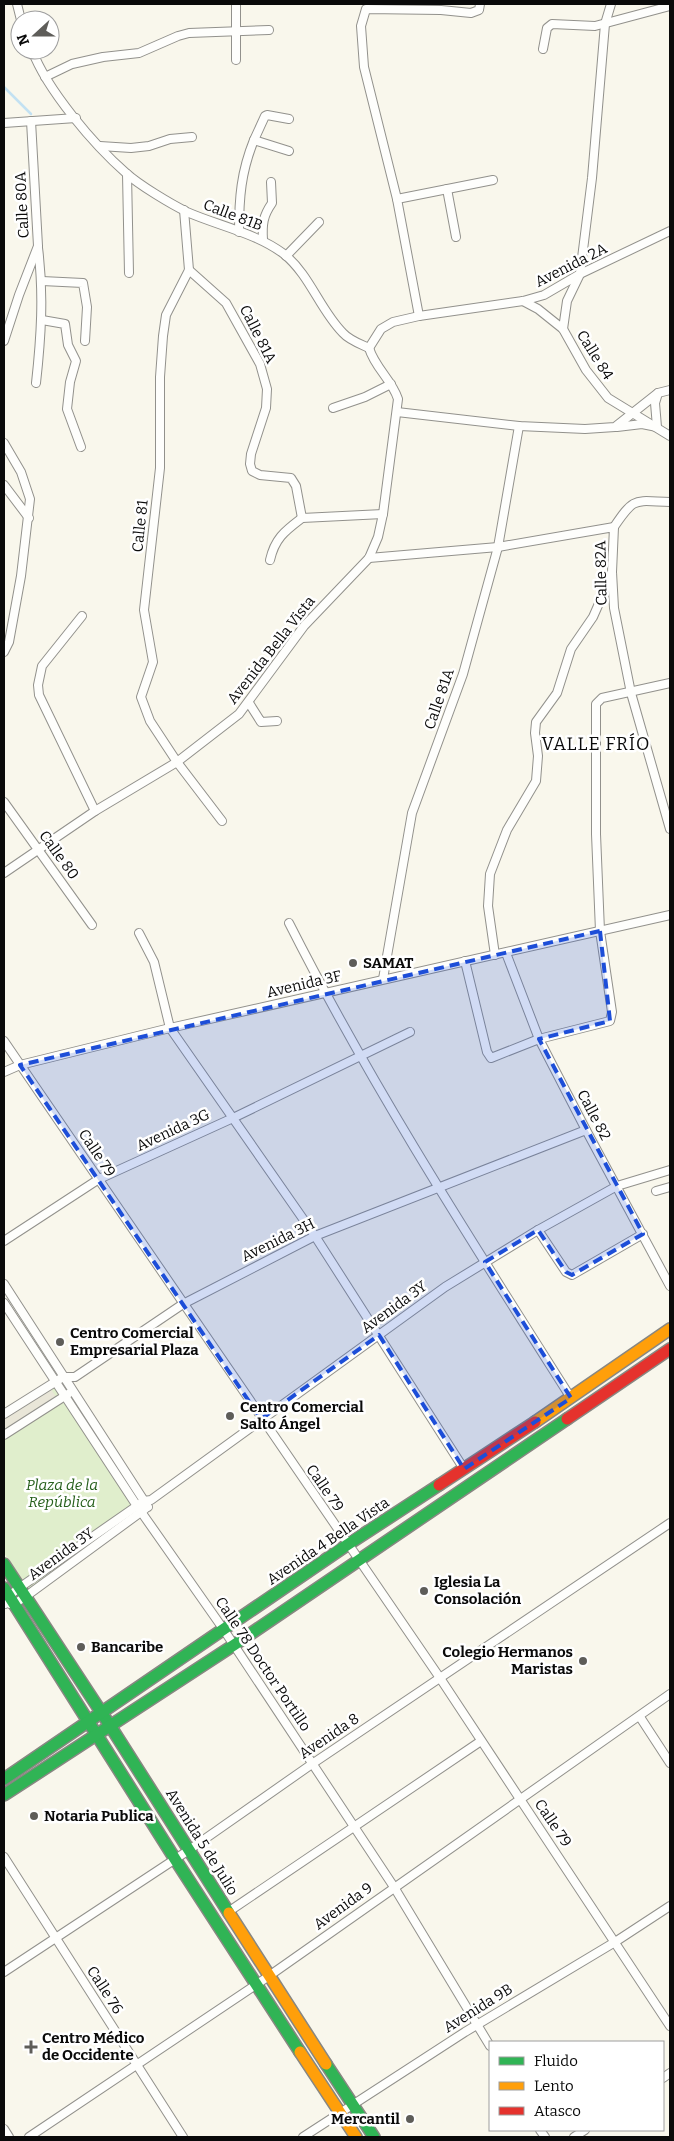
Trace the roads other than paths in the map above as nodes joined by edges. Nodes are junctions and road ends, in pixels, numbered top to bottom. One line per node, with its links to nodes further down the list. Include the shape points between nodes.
1 (236, 4): 11 (street)
2 (413, 4): 8 (street)
3 (480, 4): 7 (street, via 479,10 471,13)
4 (611, 4): 9 (street)
5 (366, 6): 8 (street); 28 (street, via 361,26 364,67)
6 (670, 6): 9 (street)
7 (441, 7): 8 (street)
8 (404, 9)
9 (605, 24): 12 (street, via 552,24 547,28); 39 (street)
10 (269, 30): 11 (street)
11 (235, 32): 14 (street); 15 (street, via 189,33 139,53 72,64)
12 (543, 49)
13 (37, 60): 15 (street)
14 (236, 60)
15 (46, 76): 16 (street)
16 (76, 118): 18 (street); 22 (street, Calle 81B)
17 (289, 119): 21 (street, via 265,116)
18 (31, 120): 19 (street); 35 (street, Calle 80A)
19 (4, 123)
20 (192, 137): 22 (street, via 131,148)
21 (254, 140): 23 (street); 32 (street, via 244,164)
22 (100, 146): 24 (street, Calle 81B)
23 (289, 150)
24 (127, 174): 29 (street, Calle 81B); 38 (street)
25 (493, 180): 27 (street)
26 (271, 182): 34 (street, via 272,203 262,222)
27 (447, 189): 28 (street); 33 (street)
28 (397, 199): 42 (street)
29 (184, 210): 32 (street, Calle 81B); 37 (street)
30 (320, 222): 36 (street)
31 (670, 231): 39 (street, Avenida 2A)
32 (239, 232): 34 (street, Calle 81B)
33 (456, 237)
34 (263, 240): 36 (street, Calle 81B)
35 (38, 246): 40 (street); 45 (street, Calle 80A)
36 (286, 256): 47 (street, Calle 81B, via 313,288 343,334)
37 (189, 270): 65 (street, Calle 81A, via 226,303 260,364 268,389 266,408 251,454 252,471 260,475 291,478 296,486); 77 (street, Calle 81, via 166,316 163,330 160,468 144,610 153,662 141,697 150,721)
38 (129, 274)
39 (580, 274): 41 (street, Avenida 2A, via 554,291); 44 (street, via 567,302)
40 (42, 281): 43 (street); 46 (street, via 83,283 87,307)
41 (523, 302): 42 (street, Avenida 2A); 44 (street, Calle 84, via 538,309)
42 (420, 316): 47 (street, Avenida 2A, via 393,322 381,329)
43 (42, 320): 48 (street); 60 (street, via 64,323 68,345 76,361 67,409)
44 (563, 329): 54 (street, Calle 84, via 601,391)
45 (4, 341)
46 (85, 341)
47 (369, 348): 49 (street, Avenida Bella Vista, via 377,366)
48 (36, 383)
49 (391, 384): 52 (street); 53 (street, Avenida Bella Vista, via 398,399)
50 (670, 390): 51 (street)
51 (658, 393): 54 (street); 57 (street, via 655,403)
52 (333, 408)
53 (397, 412): 55 (street); 63 (street, Avenida Bella Vista)
54 (632, 413): 56 (street); 57 (street, Calle 84)
55 (519, 426): 56 (street, via 585,430); 67 (street, Calle 81A)
56 (615, 427): 57 (street, via 637,424)
57 (658, 427): 58 (street, Calle 84)
58 (670, 436)
59 (4, 443): 64 (street, via 30,499)
60 (81, 447)
61 (4, 485): 64 (street)
62 (670, 502): 66 (street, via 637,501 631,504)
63 (383, 514): 65 (street); 68 (street, Avenida Bella Vista)
64 (29, 518): 72 (street, via 22,576 9,642)
65 (302, 518): 69 (street, via 281,535 273,546)
66 (614, 527): 67 (street, Calle 82A); 70 (street, Calle 82A)
67 (498, 547): 68 (street, Calle 82A); 92 (street, Calle 81A, via 463,674 412,813)
68 (369, 558): 75 (street, Avenida Bella Vista, via 304,626)
69 (270, 560)
70 (612, 572): 74 (street, Calle 82A, via 614,608); 90 (street, via 593,618 571,649 557,693 536,722 536,781 507,830 490,874 488,906)
71 (82, 616): 79 (street, via 42,666 38,685 39,695)
72 (4, 652)
73 (670, 683): 74 (street)
74 (631, 693): 81 (street, Calle 82A); 87 (street, via 602,698 596,704)
75 (249, 702): 76 (street, via 261,722); 77 (street, Avenida Bella Vista, via 239,714)
76 (277, 721)
77 (177, 762): 79 (street, Avenida Bella Vista); 80 (street, Calle 81)
78 (4, 802): 82 (street, Calle 80)
79 (95, 811): 82 (street, Avenida Bella Vista)
80 (222, 821)
81 (670, 829)
82 (38, 850): 83 (street, Avenida Bella Vista); 86 (street, Calle 80)
83 (4, 873)
84 (670, 915): 87 (street, Avenida 3F)
85 (289, 923): 93 (street)
86 (92, 925)
87 (600, 930): 89 (street, Avenida 3F); 96 (street, via 612,1012 610,1021)
88 (139, 933): 94 (street, via 154,962)
89 (506, 953): 90 (street, Avenida 3F); 96 (street, Calle 82)
90 (495, 955): 91 (street, Avenida 3F)
91 (465, 961): 92 (street, Avenida 3F); 96 (street, via 488,1056 493,1058)
92 (383, 980): 93 (street, Avenida 3F)
93 (325, 994): 94 (street, Avenida 3F); 98 (street)
94 (170, 1028): 99 (street, Avenida 3F); 101 (street)
95 (410, 1032): 98 (street, Avenida 3G)
96 (539, 1039): 102 (street, Calle 82)
97 (4, 1041): 99 (street, Calle 79)
98 (360, 1056): 101 (street, Avenida 3G); 107 (street)
99 (20, 1065): 100 (street, Avenida 3F); 104 (street, Calle 79)
100 (4, 1072)
101 (233, 1118): 104 (street, Avenida 3G); 111 (street)
102 (586, 1130): 105 (street, Calle 82); 107 (street, Avenida 3H)
103 (670, 1170): 105 (street, Avenida 3Y)
104 (99, 1179): 112 (street, Avenida 3G); 117 (street, Calle 79)
105 (617, 1186): 109 (street, Avenida 3Y); 110 (street, Calle 82)
106 (670, 1187): 108 (street)
107 (440, 1188): 111 (street, Avenida 3H); 113 (street)
108 (656, 1191)
109 (538, 1230): 110 (street, via 566,1272 572,1275); 113 (street, Avenida 3Y)
110 (643, 1234): 115 (street, Calle 82)
111 (315, 1236): 117 (street, Avenida 3H); 119 (street)
112 (4, 1241)
113 (484, 1262): 119 (street, Avenida 3Y); 126 (street)
114 (4, 1284): 122 (street, Calle 78 Doctor Portillo)
115 (670, 1286)
116 (4, 1303): 123 (street, Calle 78 Doctor Portillo)
117 (183, 1304): 121 (street, Avenida 3H); 128 (street, Calle 79)
118 (670, 1329): 126 (street, Avenida 4 Bella Vista)
119 (379, 1335): 128 (street, Avenida 3Y); 130 (street)
120 (670, 1349): 136 (street)
121 (75, 1376): 122 (street, Avenida 3H); 124 (street)
122 (63, 1377): 123 (street, Avenida 3H); 124 (street, Calle 78 Doctor Portillo)
123 (54, 1382): 125 (street, Calle 78 Doctor Portillo); 127 (street, Avenida 3H)
124 (72, 1391): 125 (street); 131 (street, Calle 78 Doctor Portillo)
125 (64, 1397): 129 (street); 131 (street, Calle 78 Doctor Portillo)
126 (571, 1398): 130 (street, Avenida 4 Bella Vista)
127 (4, 1414)
128 (261, 1419): 131 (street, Avenida 3Y); 133 (street, Calle 79)
129 (4, 1435)
130 (464, 1469): 133 (street, Avenida 4 Bella Vista)
131 (144, 1505): 134 (street, Avenida 3Y); 135 (street, Avenida 3Y); 140 (street, Calle 78 Doctor Portillo)
132 (670, 1523): 142 (street, Avenida 8)
133 (347, 1545): 136 (street, Calle 79); 140 (street, Avenida 4 Bella Vista)
134 (78, 1547): 135 (street); 138 (street, Avenida 3Y)
135 (83, 1554): 138 (street, Avenida 3Y)
136 (359, 1561): 141 (street); 142 (street, Calle 79)
137 (4, 1564): 138 (street, Avenida 5 de Julio)
138 (22, 1592): 139 (street, Avenida 3Y); 144 (street, Avenida 5 de Julio)
139 (7, 1599): 146 (street, Avenida 5 de Julio)
140 (224, 1630): 141 (street, Calle 78 Doctor Portillo); 144 (street, Avenida 4 Bella Vista)
141 (234, 1645): 147 (street); 151 (street, Calle 78 Doctor Portillo)
142 (440, 1678): 149 (street, Calle 79); 151 (street, Avenida 8)
143 (670, 1694): 145 (street, Avenida 9)
144 (102, 1713): 146 (street, Avenida 4 Bella Vista); 147 (street, Avenida 5 de Julio)
145 (640, 1717): 150 (street); 154 (street, Avenida 9)
146 (88, 1722): 148 (street, Avenida 5 de Julio); 152 (street, Avenida 4 Bella Vista)
147 (110, 1724): 148 (street); 156 (street, Avenida 5 de Julio)
148 (96, 1734): 153 (street); 158 (street, Avenida 5 de Julio)
149 (481, 1741): 154 (street, Calle 79); 155 (street)
150 (670, 1763)
151 (312, 1764): 155 (street, Calle 78 Doctor Portillo); 156 (street, Avenida 8)
152 (4, 1779)
153 (4, 1795)
154 (520, 1798): 159 (street, Avenida 9); 163 (street, Calle 79)
155 (355, 1828): 159 (street, Calle 78 Doctor Portillo); 161 (street)
156 (189, 1850): 158 (street, Avenida 8); 161 (street, Avenida 5 de Julio)
157 (4, 1857): 162 (street, Calle 76)
158 (175, 1859): 162 (street, Avenida 8); 166 (street, Avenida 5 de Julio)
159 (394, 1887): 165 (street, Avenida 9); 167 (street, Calle 78 Doctor Portillo)
160 (670, 1906): 163 (street, Avenida 9B)
161 (228, 1912): 165 (street, Avenida 5 de Julio)
162 (55, 1937): 164 (street, Avenida 8); 170 (street, Calle 76)
163 (615, 1942): 167 (street, Avenida 9B); 168 (street, Calle 79)
164 (4, 1972)
165 (269, 1976): 166 (street, Avenida 9); 171 (street, Avenida 5 de Julio)
166 (256, 1984): 170 (street, Avenida 9); 172 (street, Avenida 5 de Julio)
167 (476, 2024): 169 (street, Calle 78 Doctor Portillo); 171 (street, Avenida 9B)
168 (670, 2026)
169 (489, 2044)
170 (137, 2065): 175 (street, Avenida 9); 176 (street, Calle 76)
171 (352, 2105): 172 (street, Avenida 9B); 179 (street, Avenida 5 de Julio)
172 (340, 2113): 177 (street, Avenida 9B); 178 (street, Avenida 5 de Julio)
173 (4, 2129): 174 (street)
174 (9, 2137)
175 (29, 2137)
176 (183, 2137)
177 (303, 2137)
178 (356, 2137)
179 (374, 2137)

